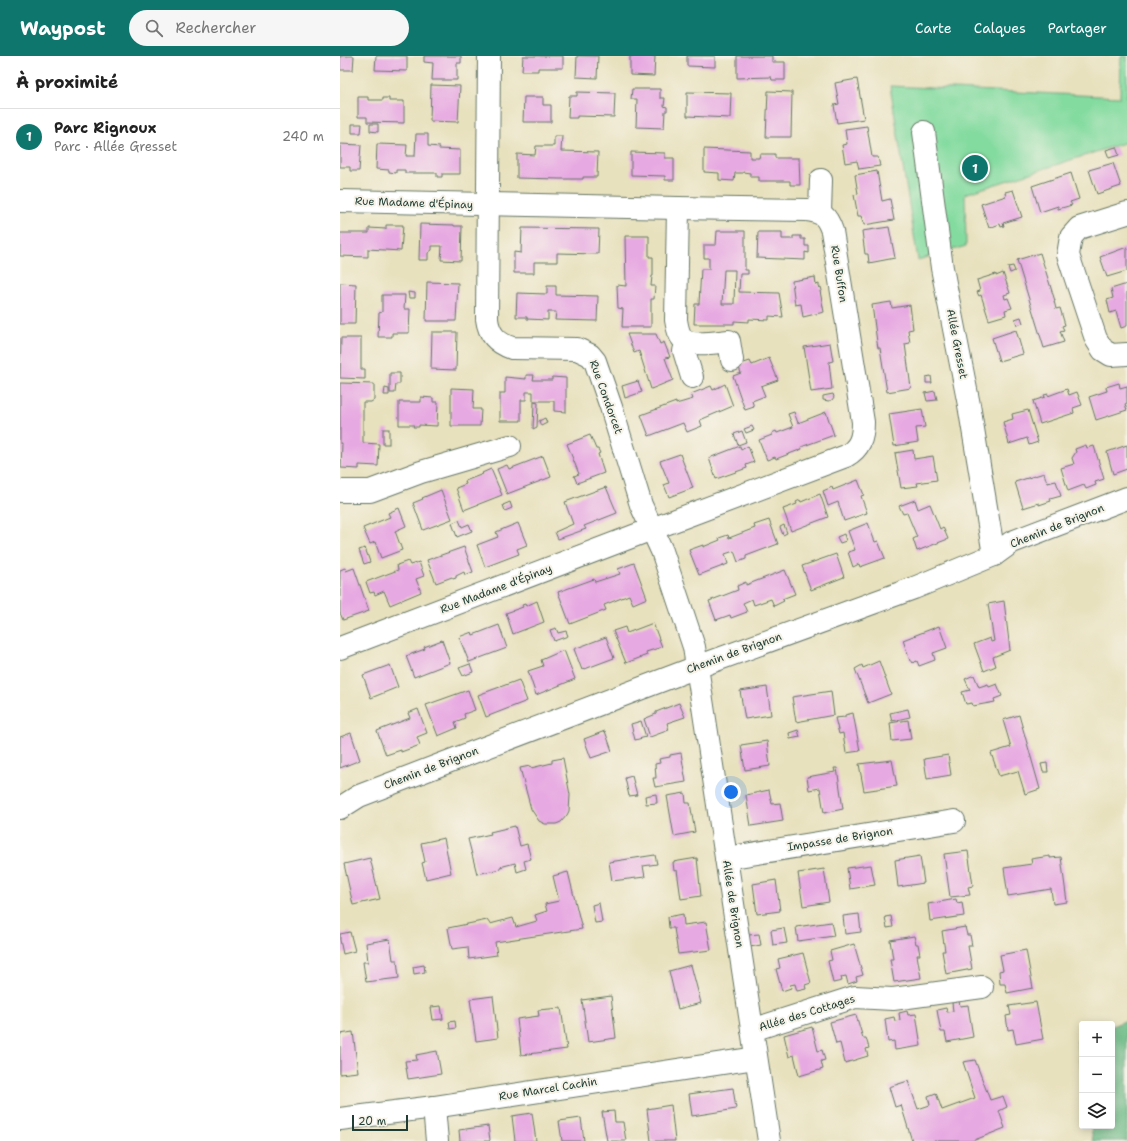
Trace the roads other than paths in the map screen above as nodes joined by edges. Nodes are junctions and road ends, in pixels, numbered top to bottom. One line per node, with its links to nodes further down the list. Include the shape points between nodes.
1 (489, 56): 5 (street, Rue Condorcet)
2 (924, 132): 17 (street, Allée Gresset, via 942,268 969,405)
3 (821, 180): 7 (street)
4 (340, 200): 5 (street, Rue Madame d'Épinay)
5 (488, 204): 6 (street); 16 (street, Rue Condorcet, via 486,319 491,334 496,340 512,348 577,349 590,355 609,401 641,505)
6 (678, 208): 7 (street); 9 (street, via 676,320 678,332)
7 (820, 212): 16 (street, Rue Buffon, via 829,222 833,239 863,422 859,446 846,456)
8 (1127, 213): 11 (street, via 1079,228 1071,237 1068,255 1096,339 1103,350 1111,355)
9 (687, 342): 10 (street); 12 (street, via 684,351)
10 (731, 351)
11 (1127, 354)
12 (692, 377)
13 (510, 446): 14 (street, via 421,472 370,491)
14 (340, 491)
15 (1127, 498): 17 (street, Chemin de Brignon, via 1012,542)
16 (652, 529): 18 (street, Rue Madame d'Épinay); 19 (street, Rue Condorcet, via 662,551 694,647)
17 (994, 555): 19 (street, Chemin de Brignon, via 914,588)
18 (340, 648)
19 (697, 667): 20 (street, Chemin de Brignon, via 365,794); 22 (street, Allée de Brignon)
20 (340, 808)
21 (954, 821): 22 (street, Impasse de Brignon)
22 (726, 858): 24 (street, Allée de Brignon)
23 (982, 987): 24 (street, Allée des Cottages, via 893,999 855,997)
24 (752, 1030): 25 (street, Allée de Brignon)
25 (756, 1058): 26 (street, Rue Marcel Cachin); 29 (street, Allée de Brignon)
26 (434, 1107): 27 (street, Rue Marcel Cachin); 28 (street)
27 (340, 1119)
28 (437, 1141)
29 (769, 1141)

